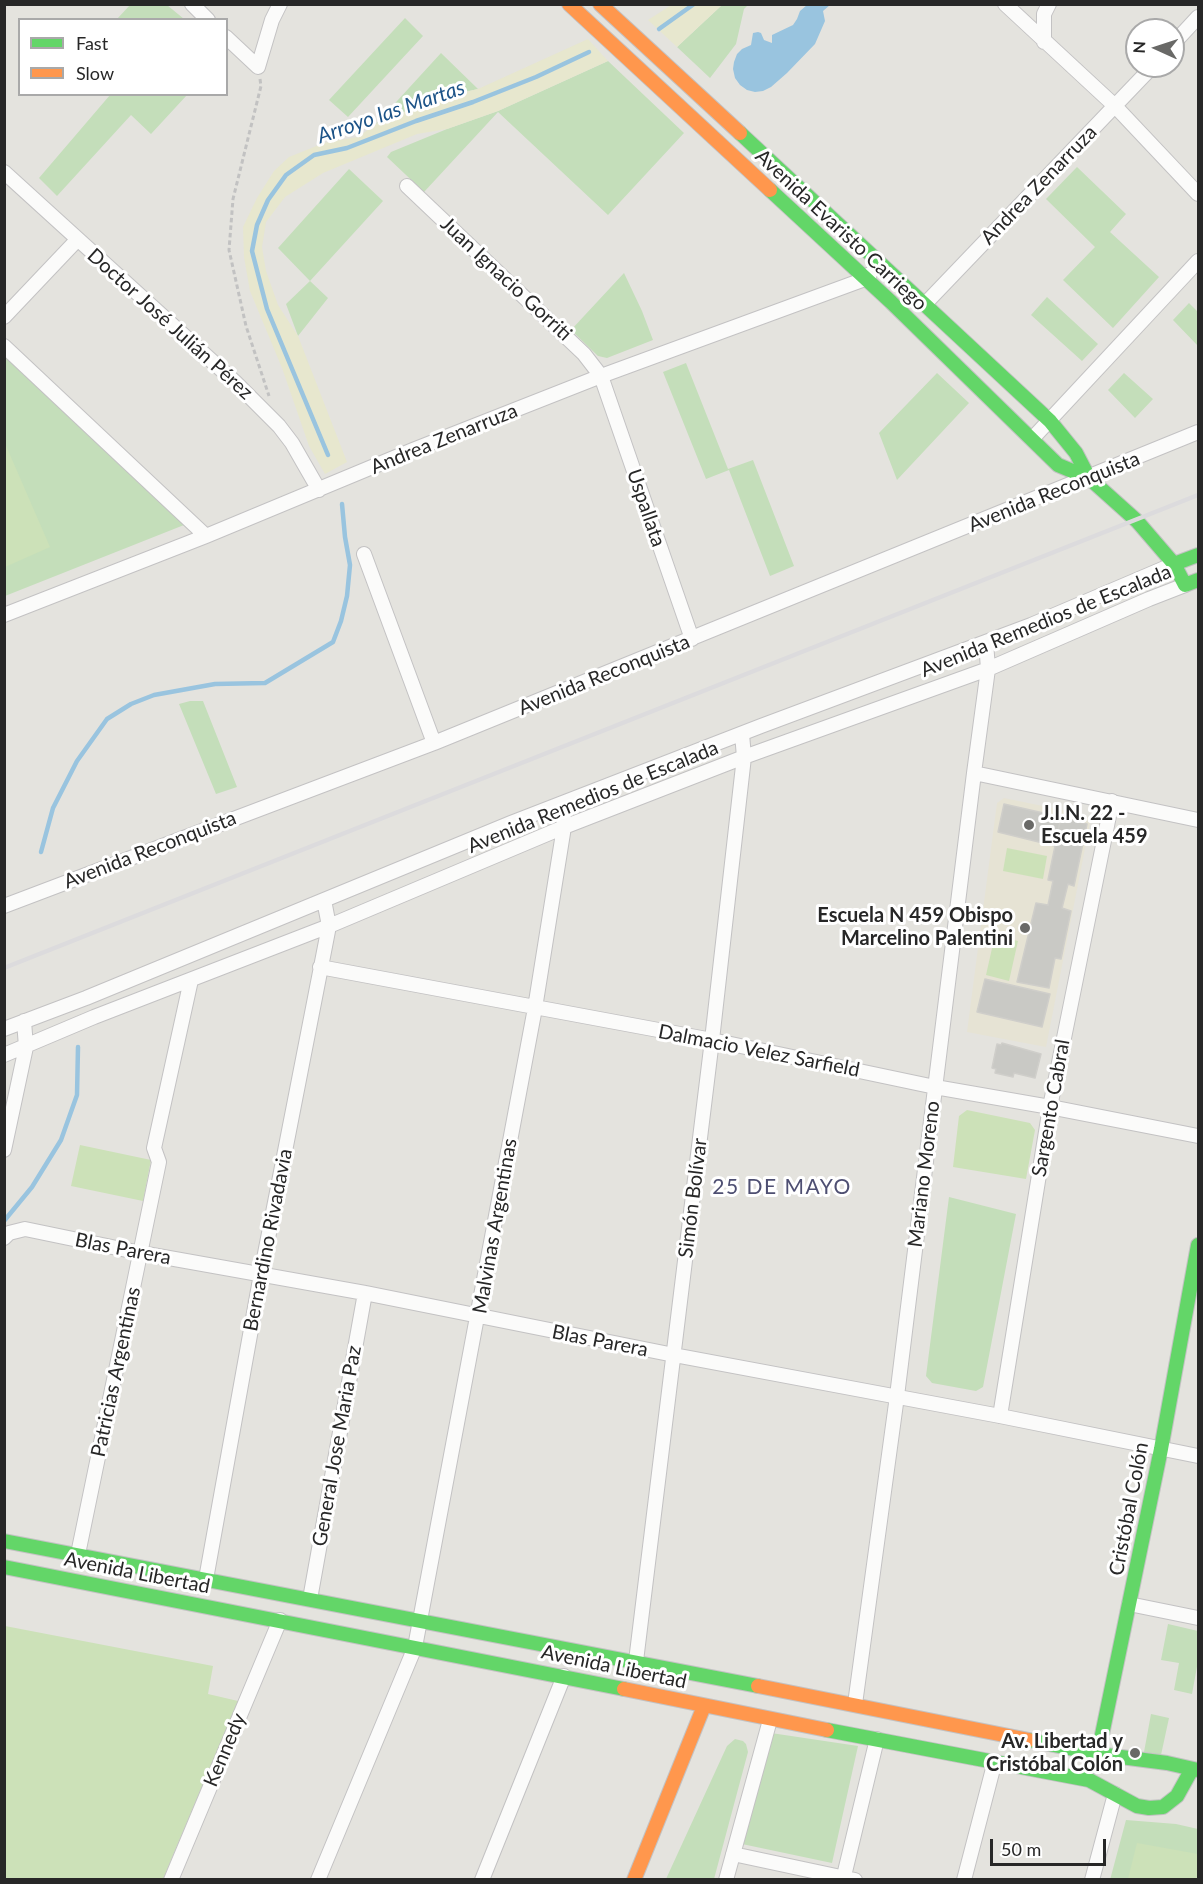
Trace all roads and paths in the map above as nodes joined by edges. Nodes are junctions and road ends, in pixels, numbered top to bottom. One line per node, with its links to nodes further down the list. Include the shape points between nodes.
1 (192, 4): 8 (street)
2 (280, 4): 12 (street)
3 (569, 4): 21 (street, Avenida Evaristo Carriego)
4 (600, 4): 20 (street, Avenida Evaristo Carriego)
5 (1005, 4): 11 (street)
6 (1049, 4): 11 (street, via 1044,14)
7 (1198, 17): 9 (street)
8 (206, 18)
9 (1185, 31)
10 (228, 39): 12 (street)
11 (1044, 42): 14 (street)
12 (258, 67): 26 (path, via 261,86 233,199 229,250 246,326)
13 (1142, 78): 14 (street, Andrea Zenarruza)
14 (1115, 106): 17 (street); 22 (street, Andrea Zenarruza)
15 (4, 172): 18 (street, Doctor José Julián Pérez)
16 (407, 186): 25 (street, Juan Ignacio Gorriti, via 584,354)
17 (1198, 194)
18 (77, 240): 23 (street); 31 (street, Doctor José Julián Pérez, via 279,426)
19 (1198, 261): 27 (street)
20 (881, 263): 21 (street, Andrea Zenarruza); 22 (street, Avenida Evaristo Carriego)
21 (865, 279): 25 (street, Andrea Zenarruza); 29 (street, Avenida Evaristo Carriego)
22 (925, 304): 27 (street, Avenida Evaristo Carriego)
23 (4, 317)
24 (4, 346): 32 (street)
25 (601, 376): 31 (street, Andrea Zenarruza); 39 (street, Uspallata)
26 (272, 404)
27 (1050, 420): 29 (street); 30 (street, Avenida Evaristo Carriego)
28 (1198, 432): 30 (street, Avenida Reconquista)
29 (1032, 439): 30 (street, Avenida Evaristo Carriego, via 1058,465)
30 (1089, 477): 35 (street, Avenida Evaristo Carriego, via 1137,521); 39 (street, Avenida Reconquista)
31 (319, 490): 32 (street, Andrea Zenarruza)
32 (206, 536): 38 (street, Andrea Zenarruza)
33 (364, 554): 43 (street)
34 (1198, 555): 35 (street, Avenida Remedios de Escalada)
35 (1174, 564): 37 (street, Avenida Evaristo Carriego); 40 (street, Avenida Remedios de Escalada)
36 (1198, 580): 37 (street, Avenida Remedios de Escalada)
37 (1185, 585): 41 (street, Avenida Remedios de Escalada)
38 (4, 615)
39 (692, 639): 43 (street, Avenida Reconquista)
40 (986, 642): 41 (street, Mariano Moreno); 42 (street, Avenida Remedios de Escalada)
41 (988, 669): 44 (street, Avenida Remedios de Escalada); 45 (street, Mariano Moreno)
42 (742, 734): 44 (street, Simón Bolívar); 47 (street, Avenida Remedios de Escalada)
43 (434, 743): 51 (street, Avenida Reconquista)
44 (744, 758): 49 (street, Avenida Remedios de Escalada); 58 (street, Simón Bolívar)
45 (974, 773): 46 (street); 61 (street, Mariano Moreno)
46 (1112, 801): 48 (street); 62 (street, Sargento Cabral)
47 (563, 803): 49 (street, Malvinas Argentinas); 50 (street, Avenida Remedios de Escalada)
48 (1198, 820)
49 (564, 827): 52 (street, Avenida Remedios de Escalada); 55 (street, Malvinas Argentinas)
50 (324, 900): 52 (street, Bernardino Rivadavia); 56 (street, Avenida Remedios de Escalada)
51 (9, 904)
52 (329, 926): 53 (street, Bernardino Rivadavia); 54 (street, Avenida Remedios de Escalada)
53 (320, 967): 55 (street, Dalmacio Velez Sarfield); 68 (street, Bernardino Rivadavia)
54 (191, 980): 59 (street, Avenida Remedios de Escalada); 67 (street, Patricias Argentinas, via 154,1148 159,1162)
55 (534, 1008): 58 (street, Dalmacio Velez Sarfield); 71 (street, Malvinas Argentinas)
56 (27, 1020): 57 (street, Avenida Remedios de Escalada); 59 (street)
57 (4, 1029)
58 (712, 1040): 61 (street, Dalmacio Velez Sarfield); 72 (street, Simón Bolívar)
59 (26, 1047): 60 (street, Avenida Remedios de Escalada); 64 (street)
60 (4, 1055)
61 (935, 1087): 62 (street, Dalmacio Velez Sarfield); 73 (street, Mariano Moreno)
62 (1050, 1107): 63 (street, Dalmacio Velez Sarfield); 74 (street, Sargento Cabral)
63 (1198, 1136)
64 (4, 1150)
65 (4, 1238): 67 (street, Blas Parera, via 25,1229)
66 (1198, 1245): 70 (street, Cristóbal Colón)
67 (141, 1253): 68 (street, Blas Parera); 78 (street, Patricias Argentinas)
68 (261, 1274): 69 (street, Blas Parera); 80 (street, Bernardino Rivadavia)
69 (365, 1293): 71 (street, Blas Parera); 81 (street, General Jose Maria Paz)
70 (1194, 1296): 75 (street, Cristóbal Colón)
71 (478, 1317): 72 (street, Blas Parera); 85 (street, Malvinas Argentinas)
72 (674, 1355): 73 (street, Blas Parera); 87 (street, Simón Bolívar)
73 (897, 1396): 74 (street, Blas Parera); 89 (street, Mariano Moreno)
74 (1000, 1416): 75 (street, Blas Parera)
75 (1161, 1449): 76 (street, Blas Parera); 82 (street, Cristóbal Colón)
76 (1198, 1456)
77 (4, 1541): 78 (street, Avenida Libertad)
78 (78, 1554): 80 (street, Avenida Libertad)
79 (4, 1567): 84 (street, Avenida Libertad)
80 (206, 1579): 81 (street, Avenida Libertad)
81 (310, 1599): 85 (street, Avenida Libertad)
82 (1130, 1604): 83 (street); 93 (street, Cristóbal Colón)
83 (1198, 1618)
84 (280, 1620): 86 (street, Avenida Libertad); 100 (street, Kennedy)
85 (420, 1620): 86 (street, Malvinas Argentinas); 87 (street, Avenida Libertad)
86 (415, 1647): 88 (street, Avenida Libertad); 101 (street, Malvinas Argentinas)
87 (636, 1661): 89 (street, Avenida Libertad)
88 (564, 1676): 90 (street, Avenida Libertad); 102 (street)
89 (855, 1704): 93 (street, Avenida Libertad)
90 (704, 1706): 91 (street, Avenida Libertad); 103 (street)
91 (770, 1720): 92 (street, Avenida Libertad); 98 (street)
92 (877, 1739): 94 (street, Avenida Libertad); 99 (street)
93 (1098, 1754): 95 (street, Avenida Libertad); 96 (street, Cristóbal Colón)
94 (995, 1761): 96 (street, Avenida Libertad); 105 (street)
95 (1195, 1770): 97 (street, Avenida Libertad, via 1164,1807 1137,1806)
96 (1089, 1780): 97 (street, Avenida Libertad)
97 (1115, 1794): 106 (street)
98 (733, 1854): 99 (street); 104 (street)
99 (847, 1879)
100 (171, 1880)
101 (318, 1880)
102 (482, 1880)
103 (634, 1880)
104 (726, 1880)
105 (964, 1880)
106 (1092, 1880)

